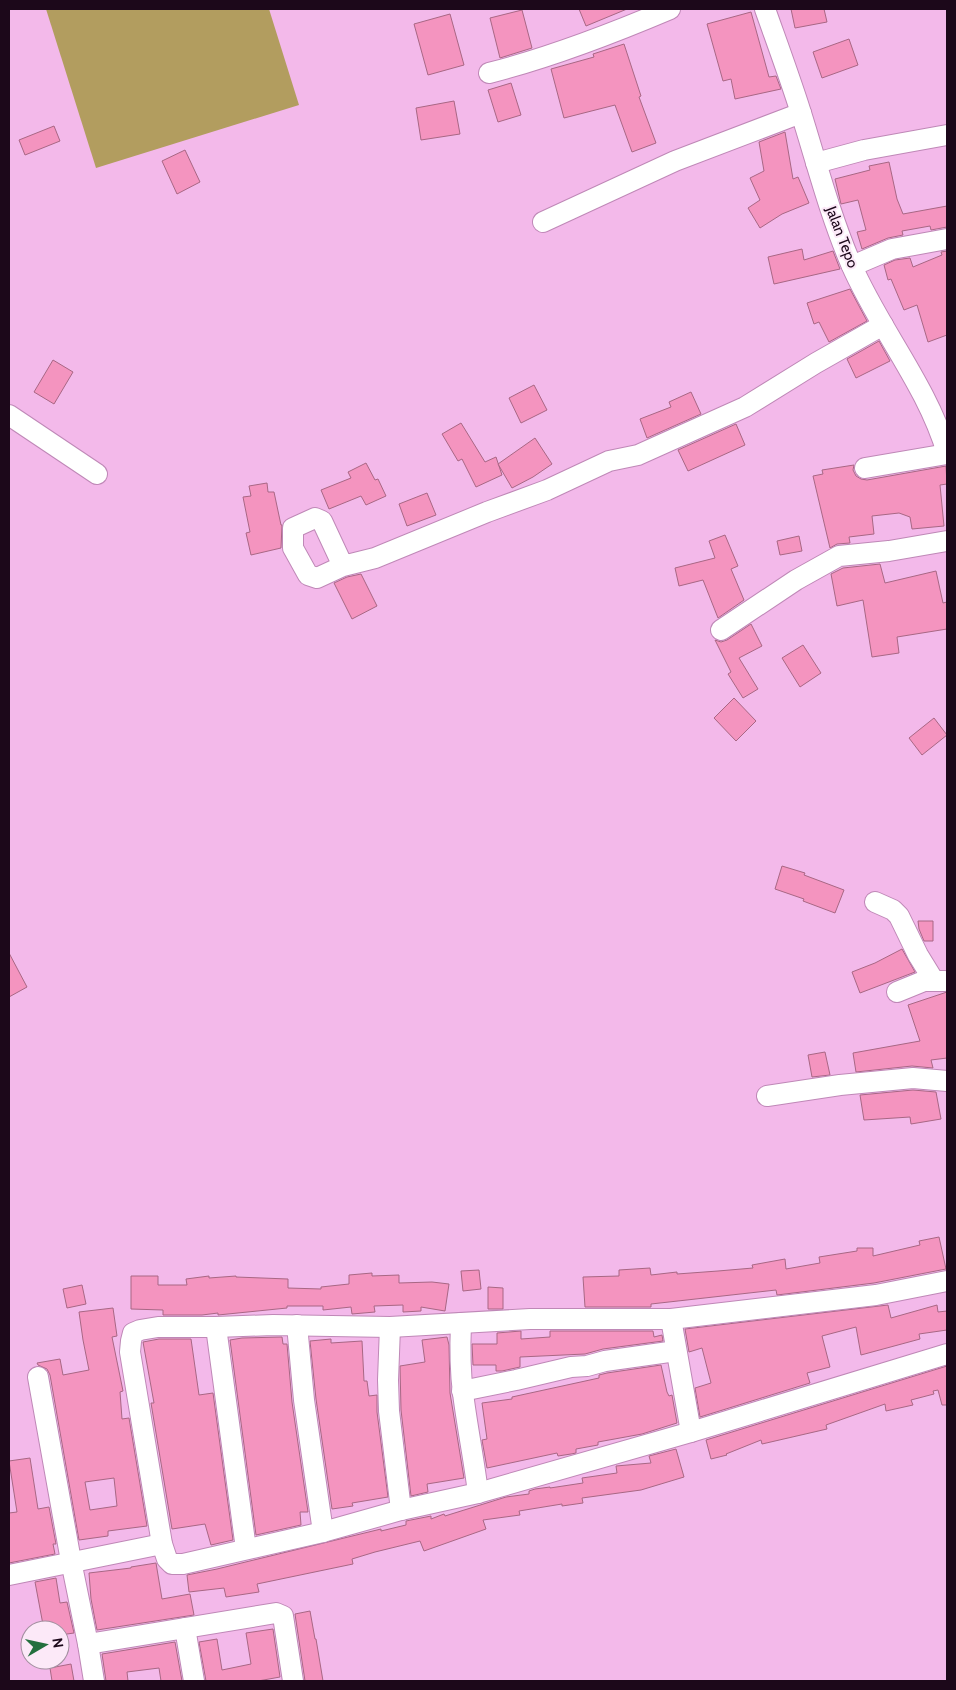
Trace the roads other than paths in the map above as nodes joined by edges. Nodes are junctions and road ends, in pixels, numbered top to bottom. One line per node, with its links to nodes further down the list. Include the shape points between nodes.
1 (670, 9): 3 (street, via 557,54)
2 (766, 9): 4 (street, Jalan Tepo)
3 (489, 73)
4 (801, 113): 6 (street, Jalan Tepo); 7 (street, via 675,161)
5 (947, 136): 6 (street)
6 (816, 162): 9 (street, Jalan Tepo, via 829,208)
7 (543, 222)
8 (947, 239): 9 (street, via 892,249)
9 (852, 266): 10 (street, Jalan Tepo)
10 (883, 325): 12 (street, Jalan Tepo, via 925,398); 16 (street, via 745,407 638,455 609,461 546,490 375,558)
11 (9, 415): 14 (street)
12 (947, 454): 13 (street)
13 (865, 468)
14 (97, 474)
15 (947, 541): 17 (street, via 839,556 796,580)
16 (343, 566)
17 (721, 630)
18 (875, 902): 19 (street, via 899,916 918,955)
19 (940, 981): 20 (street, via 914,984)
20 (897, 992)
21 (947, 1081): 22 (street, via 913,1078)
22 (767, 1096)
23 (947, 1281): 24 (street, via 876,1295)
24 (671, 1319): 25 (street, via 530,1319); 29 (street)
25 (461, 1323): 27 (street); 32 (street)
26 (298, 1325): 27 (street); 28 (street); 36 (street, via 304,1400)
27 (390, 1327): 35 (street, via 388,1411)
28 (216, 1328): 37 (street, via 158,1327 140,1330 130,1341); 38 (street)
29 (676, 1351): 32 (street, via 571,1367); 33 (street)
30 (947, 1354): 33 (street)
31 (38, 1377): 39 (street)
32 (462, 1391): 34 (street)
33 (692, 1432): 34 (street)
34 (478, 1493): 35 (street)
35 (400, 1510): 36 (street)
36 (323, 1532): 38 (street)
37 (162, 1544): 38 (street, via 167,1560 172,1564); 39 (street)
38 (246, 1549)
39 (71, 1561): 40 (street); 42 (street)
40 (9, 1575)
41 (185, 1628): 42 (street); 44 (street); 45 (street, via 280,1614 285,1624)
42 (88, 1644): 43 (street)
43 (94, 1681)
44 (194, 1681)
45 (293, 1681)

